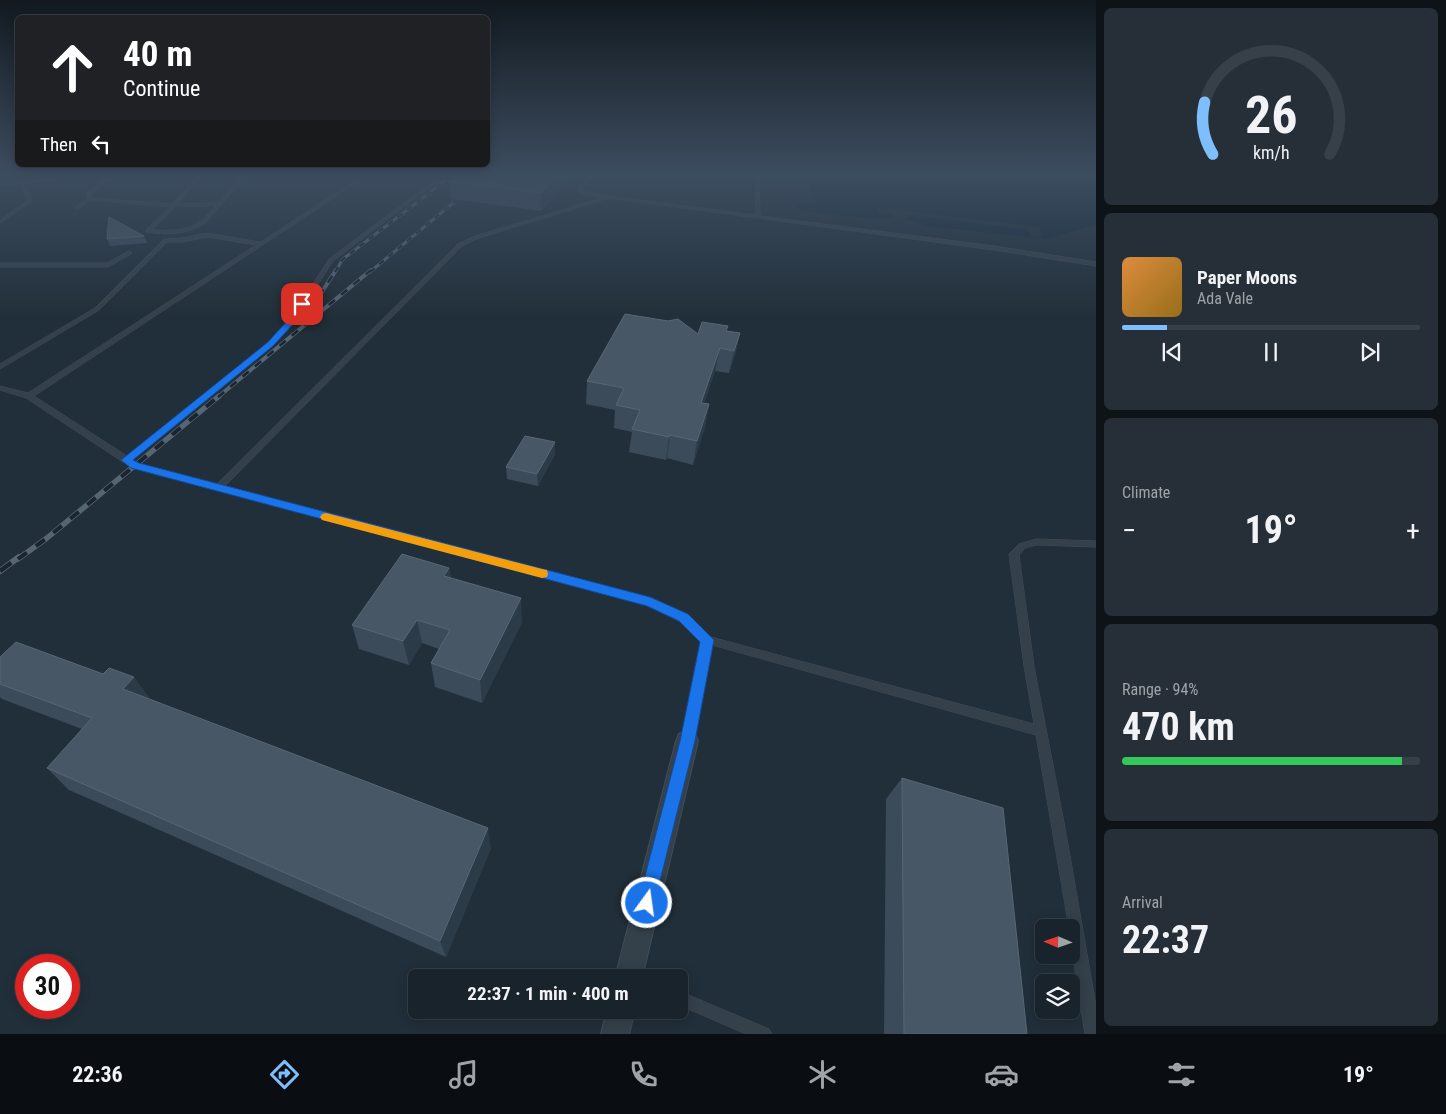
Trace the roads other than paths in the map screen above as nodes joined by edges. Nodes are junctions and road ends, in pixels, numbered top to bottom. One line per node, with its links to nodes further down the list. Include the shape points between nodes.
1 (158, 222): 2 (lane, via 148,232 185,232)
2 (203, 222)
3 (295, 222): 7 (lane)
4 (381, 222): 14 (lane, via 331,260 293,319 270,344)
5 (526, 222): 15 (lane, via 460,245)
6 (798, 222): 9 (lane)
7 (262, 244): 11 (lane, via 207,235 166,240 97,309); 13 (lane)
8 (129, 253): 10 (lane, via 108,264)
9 (1096, 264)
10 (0, 265)
11 (0, 368)
12 (0, 388): 13 (lane)
13 (29, 396): 14 (lane)
14 (127, 460): 15 (lane, via 135,466)
15 (219, 487): 17 (lane, via 650,602 683,618)
16 (1096, 544): 18 (lane, via 1036,542 1022,546 1014,554 1029,666)
17 (708, 640): 18 (lane); 19 (lane)
18 (1042, 731): 25 (lane)
19 (687, 741): 20 (street)
20 (630, 969)
21 (688, 1002): 24 (lane)
22 (619, 1019): 23 (street)
23 (615, 1034)
24 (764, 1034)
25 (1092, 1034)

